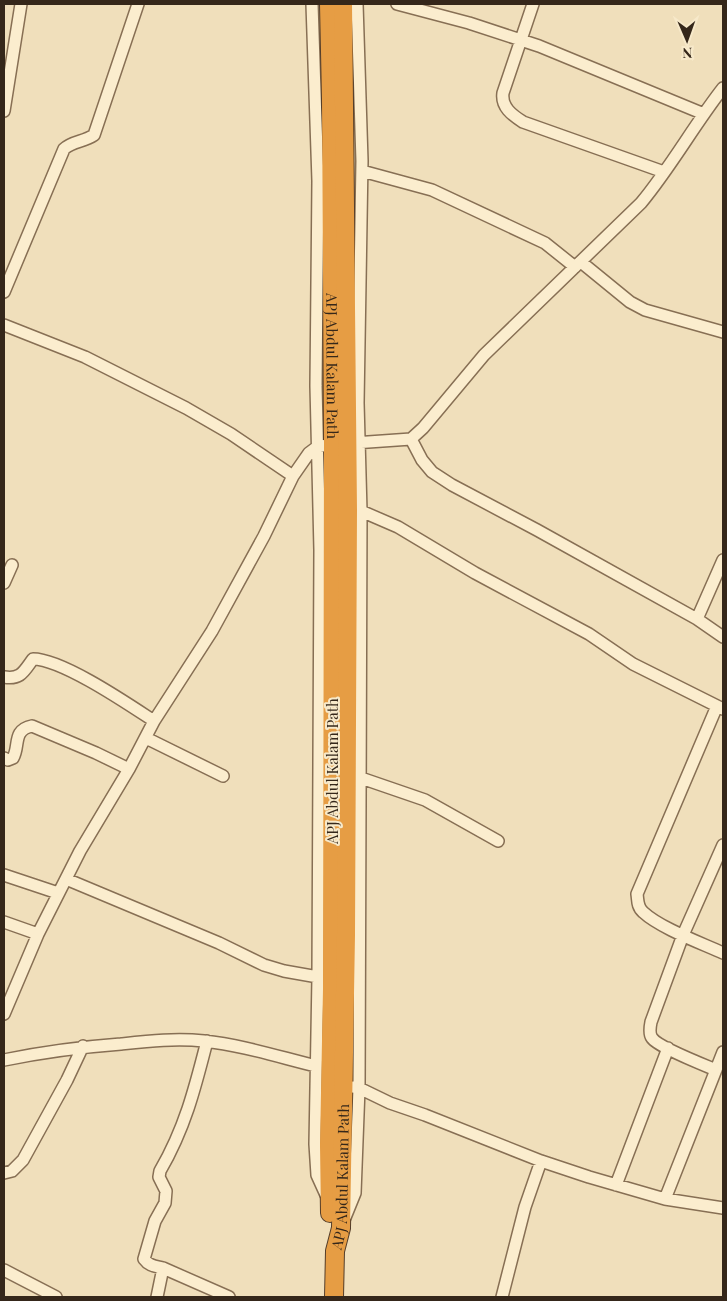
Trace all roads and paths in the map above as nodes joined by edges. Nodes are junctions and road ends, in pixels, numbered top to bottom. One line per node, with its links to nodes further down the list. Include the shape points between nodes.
1 (22, 4): 10 (street)
2 (138, 4): 17 (street, via 94,135 64,149)
3 (312, 4): 21 (street, via 318,181 316,378)
4 (329, 4): 21 (highway, APJ Abdul Kalam Path)
5 (343, 4): 21 (highway, APJ Abdul Kalam Path, via 346,124)
6 (357, 4): 14 (street)
7 (397, 4): 9 (street)
8 (533, 4): 9 (street)
9 (520, 40): 13 (street); 15 (street, via 502,99 512,115 523,122)
10 (7, 69): 12 (street)
11 (723, 88): 13 (street)
12 (4, 112)
13 (704, 114): 15 (street)
14 (362, 171): 16 (street, via 432,190 545,243); 21 (street, via 358,403)
15 (664, 172): 16 (street, via 641,203)
16 (578, 264): 19 (street, via 645,310); 20 (street, via 484,355)
17 (4, 292)
18 (4, 324): 22 (street, via 85,357 186,408)
19 (723, 332)
20 (410, 439): 21 (street); 27 (street, via 432,472)
21 (339, 444): 22 (street, via 309,453); 23 (street); 46 (street, via 320,550); 48 (highway, APJ Abdul Kalam Path)
22 (293, 476): 31 (street, via 212,631)
23 (361, 511): 30 (street, via 398,527 589,634 633,664); 36 (street)
24 (723, 560): 27 (street)
25 (12, 565): 26 (street)
26 (4, 583)
27 (697, 619): 28 (street)
28 (723, 636)
29 (4, 676): 31 (street, via 13,678 20,675 33,659 44,659 71,671)
30 (720, 707): 44 (street, via 637,894 642,911)
31 (154, 721): 32 (street)
32 (146, 738): 34 (street); 35 (street)
33 (4, 758): 34 (street, via 12,758 16,753 19,733 32,726)
34 (129, 769): 40 (street)
35 (223, 776)
36 (361, 778): 37 (street, via 425,800); 48 (street)
37 (498, 841)
38 (723, 845): 44 (street)
39 (4, 875): 41 (street)
40 (66, 879): 41 (street); 46 (street, via 264,965)
41 (58, 893): 43 (street)
42 (4, 922): 43 (street)
43 (38, 934): 47 (street)
44 (683, 935): 45 (street); 51 (street, via 651,1022 652,1038)
45 (723, 953)
46 (318, 977): 54 (street)
47 (4, 1014)
48 (345, 1022): 56 (highway, APJ Abdul Kalam Path); 56 (street)
49 (207, 1041): 50 (street, via 155,1040); 54 (street); 64 (street, via 182,1130 160,1171 159,1177 166,1191 165,1203 155,1221 144,1260 147,1264)
50 (83, 1046): 53 (street); 58 (street, via 23,1160 12,1171)
51 (668, 1048): 55 (street); 59 (street)
52 (723, 1052): 55 (street)
53 (4, 1060)
54 (316, 1066): 61 (street, via 317,1174)
55 (716, 1070): 60 (street)
56 (344, 1086): 57 (street); 61 (highway, APJ Abdul Kalam Path); 63 (highway, APJ Abdul Kalam Path, via 341,1228)
57 (541, 1161): 59 (street); 70 (street, via 525,1207)
58 (4, 1173)
59 (616, 1185): 60 (street)
60 (665, 1199): 62 (street)
61 (330, 1203): 63 (highway, APJ Abdul Kalam Path)
62 (723, 1208)
63 (335, 1251): 69 (highway)
64 (163, 1268): 67 (street); 68 (street)
65 (4, 1270): 66 (street)
66 (56, 1297)
67 (156, 1297)
68 (229, 1297)
69 (334, 1297)
70 (502, 1297)

